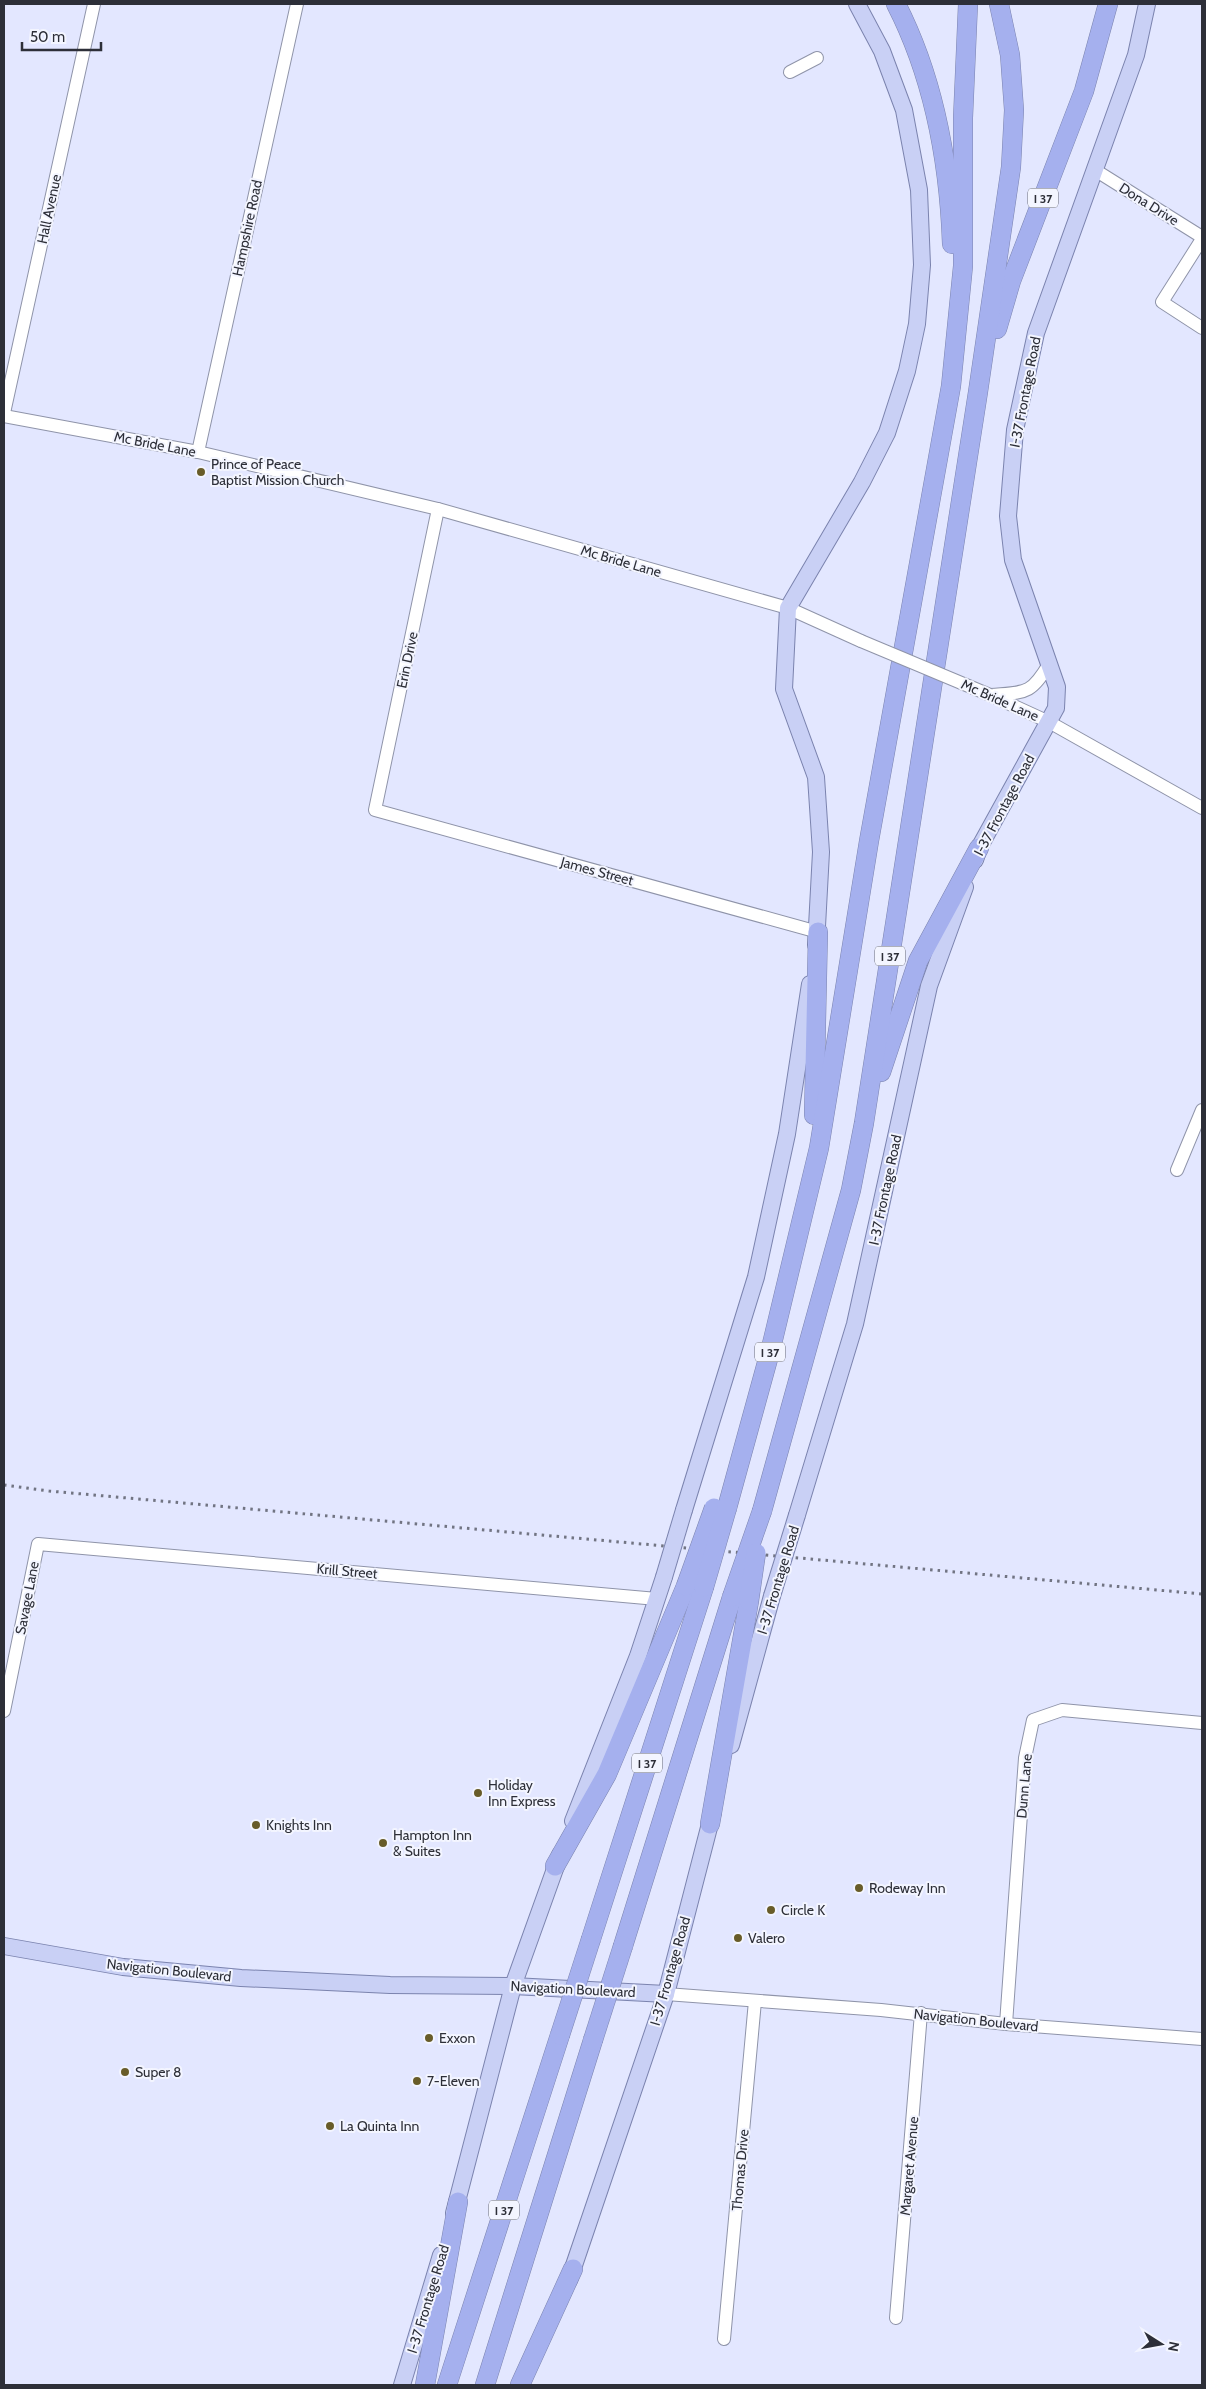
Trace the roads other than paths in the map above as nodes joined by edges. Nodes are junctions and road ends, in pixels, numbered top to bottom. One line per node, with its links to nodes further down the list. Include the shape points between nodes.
1 (94, 4): 16 (street, Hall Avenue)
2 (297, 4): 17 (street, Hampshire Road)
3 (857, 4): 19 (main road, I-37 Frontage Road, via 882,51 904,110 919,190 922,265 917,324 907,371 887,433)
4 (896, 4): 14 (highway, via 910,31 932,95 947,172 952,242 946,355)
5 (968, 4): 14 (highway, I 37, via 963,118 963,266)
6 (999, 4): 15 (highway, via 1010,55 1014,110 1011,167)
7 (1108, 4): 15 (highway, I 37, via 1084,91 1011,281)
8 (1147, 4): 11 (main road, I-37 Frontage Road, via 1136,55)
9 (817, 58): 10 (street)
10 (790, 72)
11 (1095, 170): 12 (street, Dona Drive); 20 (main road, I-37 Frontage Road, via 1036,333 1015,430 1008,516 1013,560)
12 (1202, 238): 13 (street, via 1162,302)
13 (1202, 328)
14 (951, 386): 30 (highway, I 37, via 870,841 820,1148)
15 (978, 392): 28 (highway, I 37)
16 (4, 415): 17 (street, Mc Bride Lane)
17 (198, 452): 18 (street, Mc Bride Lane)
18 (438, 509): 19 (street, Mc Bride Lane); 24 (street, Erin Drive)
19 (788, 608): 21 (street, Mc Bride Lane, bridge); 26 (main road, I-37 Frontage Road, via 784,689 816,776 821,852)
20 (1050, 664): 21 (street, via 1032,689); 22 (main road, I-37 Frontage Road, via 1057,699)
21 (990, 695): 22 (street, Mc Bride Lane)
22 (1049, 722): 23 (street, Mc Bride Lane); 25 (main road, I-37 Frontage Road)
23 (1202, 808)
24 (375, 810): 26 (street, James Street)
25 (979, 848): 28 (highway, via 918,961); 38 (main road, I-37 Frontage Road, bridge, via 929,986 856,1324 772,1596)
26 (818, 932): 30 (highway, via 815,1108); 33 (main road, I-37 Frontage Road, bridge, via 787,1134 756,1277)
27 (1202, 1110): 29 (street)
28 (864, 1123): 34 (highway, I 37, bridge, via 851,1190)
29 (1177, 1170)
30 (786, 1284): 32 (highway, I 37, bridge, via 752,1420)
31 (38, 1544): 33 (street, Krill Street); 35 (street, Savage Lane)
32 (695, 1586): 39 (highway, via 607,1774); 53 (highway, I 37, bridge, via 591,1939)
33 (657, 1599): 39 (main road, I-37 Frontage Road)
34 (740, 1599): 38 (highway); 54 (highway, I 37, bridge, via 623,1946)
35 (8, 1676): 36 (street, Savage Lane)
36 (4, 1711)
37 (1202, 1723): 45 (street, Dunn Lane, via 1062,1710 1033,1720 1025,1758)
38 (710, 1824): 42 (main road, I-37 Frontage Road)
39 (556, 1866): 41 (main road, I-37 Frontage Road)
40 (4, 1946): 41 (main road, Navigation Boulevard, via 123,1967 241,1978 390,1985)
41 (513, 1986): 42 (main road, Navigation Boulevard); 47 (main road, I-37 Frontage Road)
42 (666, 1994): 43 (street, Navigation Boulevard); 48 (main road, I-37 Frontage Road)
43 (755, 2002): 44 (street, Navigation Boulevard); 50 (street, Thomas Drive)
44 (921, 2013): 45 (street, Navigation Boulevard); 49 (street, Margaret Avenue)
45 (1006, 2024): 46 (street, Navigation Boulevard)
46 (1202, 2039)
47 (458, 2202): 51 (main road, I-37 Frontage Road); 52 (highway)
48 (573, 2269): 55 (highway); 56 (main road, I-37 Frontage Road)
49 (896, 2318)
50 (724, 2339)
51 (402, 2385)
52 (425, 2385)
53 (447, 2385)
54 (485, 2385)
55 (520, 2385)
56 (529, 2385)

